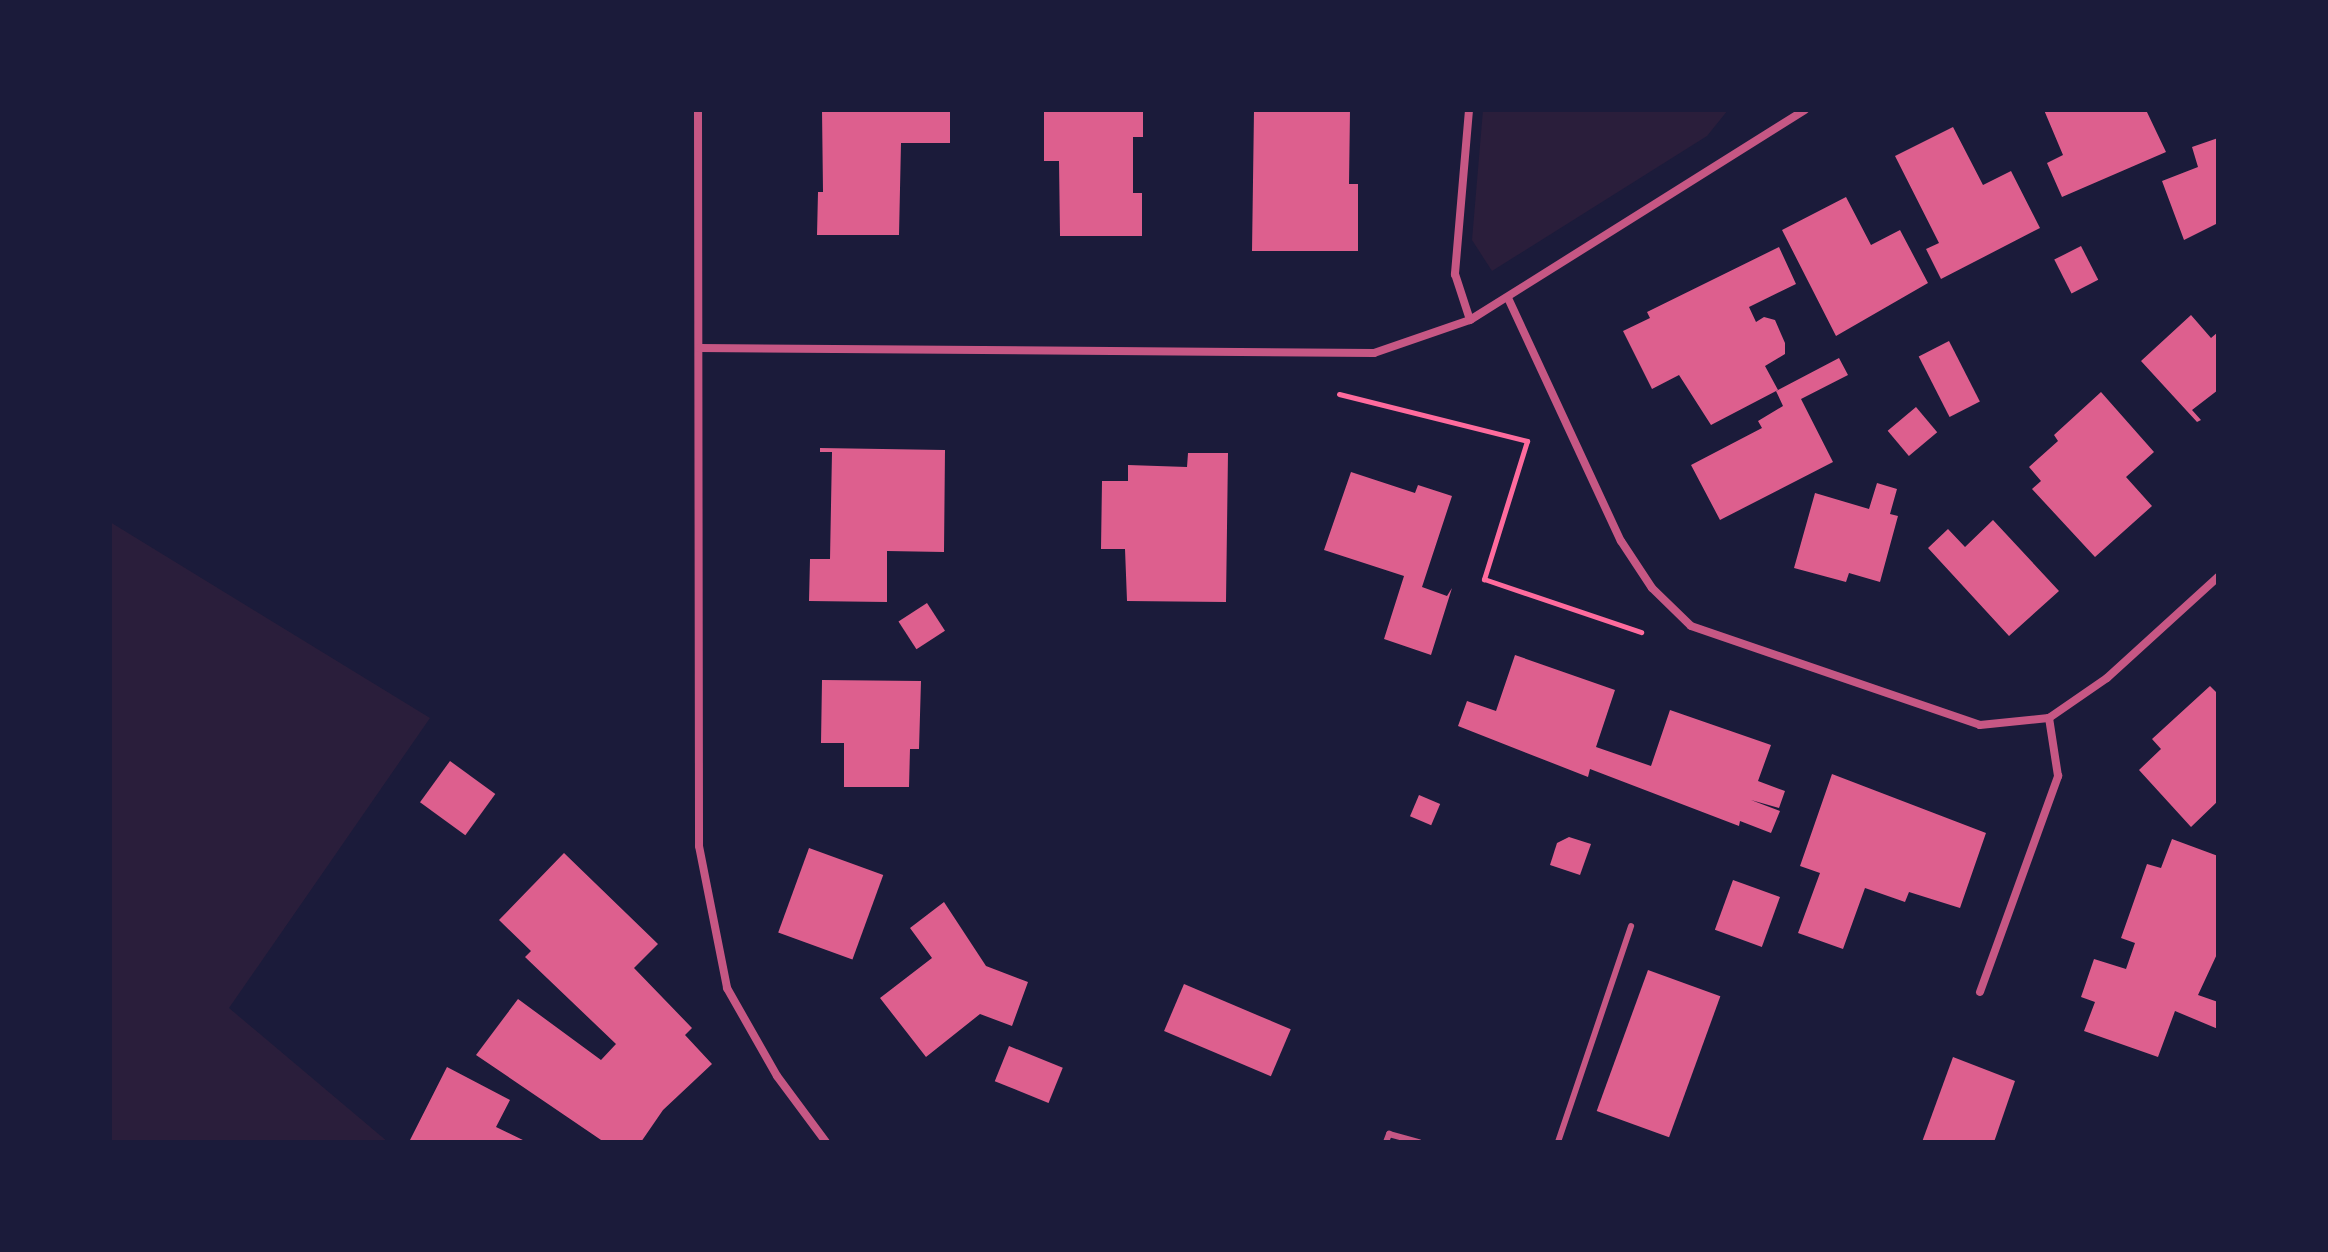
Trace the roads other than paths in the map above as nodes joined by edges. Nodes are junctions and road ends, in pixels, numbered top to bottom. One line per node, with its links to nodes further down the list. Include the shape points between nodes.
1 (698, 110): 8 (street)
2 (1469, 110): 7 (street, via 1455,274)
3 (1785, 110): 5 (street)
4 (1805, 110): 5 (street)
5 (1791, 120): 6 (street)
6 (1508, 298): 7 (street); 10 (street, via 1621,541 1652,588 1691,626 1980,725)
7 (1470, 320): 8 (street, via 1374,353)
8 (699, 348): 13 (street, via 699,846 727,988 777,1076)
9 (2218, 577): 10 (street, via 2107,678)
10 (2049, 718): 12 (street, via 2058,776)
11 (1631, 926): 16 (lane)
12 (1980, 992)
13 (826, 1142)
14 (1386, 1142): 15 (lane, via 1389,1134)
15 (1419, 1142)
16 (1558, 1142)

